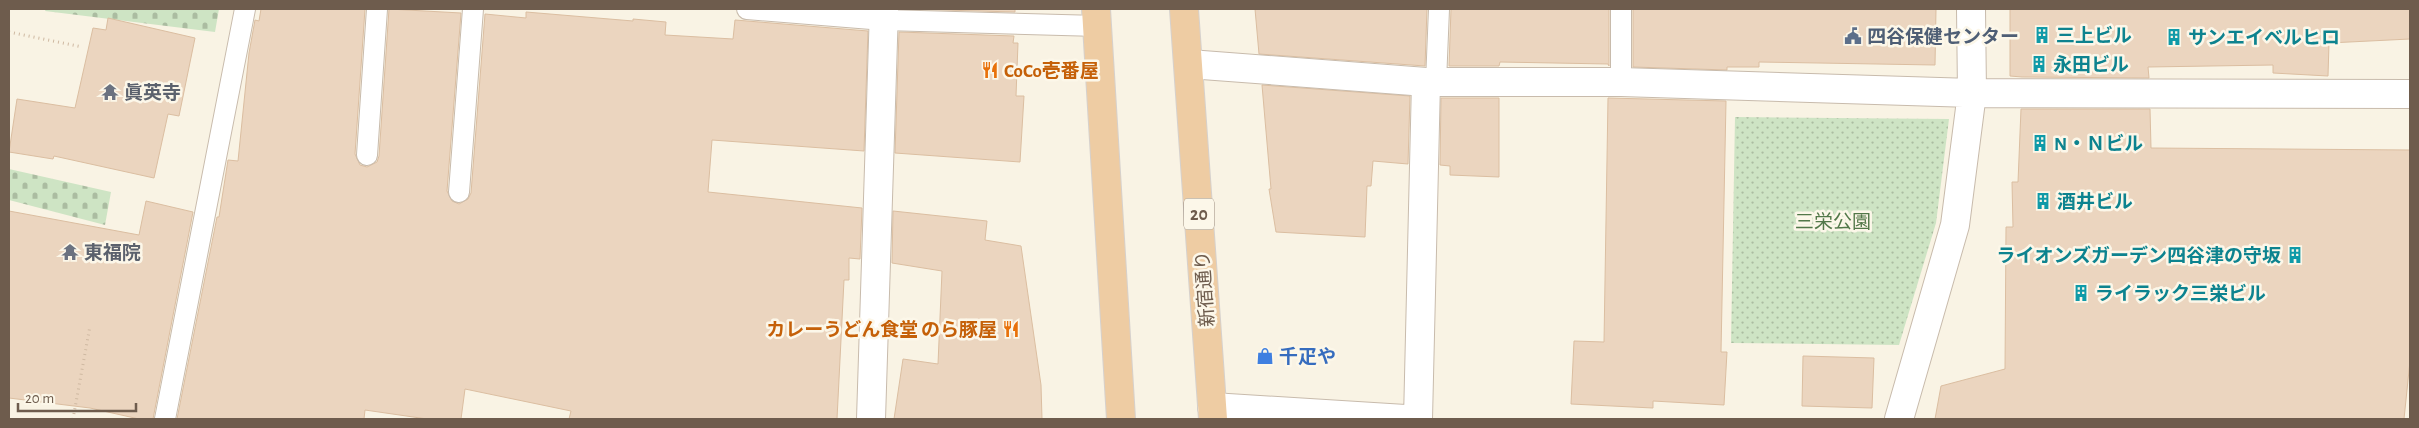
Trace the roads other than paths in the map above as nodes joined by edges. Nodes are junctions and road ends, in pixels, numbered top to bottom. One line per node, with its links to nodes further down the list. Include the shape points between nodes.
1 (245, 9): 19 (lane)
2 (377, 9): 16 (lane)
3 (473, 9): 17 (lane)
4 (747, 9): 9 (lane)
5 (1184, 9): 11 (highway, 新宿通り / 20)
6 (1438, 9): 12 (lane)
7 (1621, 9): 13 (lane)
8 (1971, 9): 14 (street)
9 (884, 14): 10 (lane); 20 (street)
10 (1097, 17): 21 (highway)
11 (1189, 64): 12 (street); 18 (highway, 新宿通り / 20)
12 (1431, 82): 13 (street); 23 (street)
13 (1621, 82): 14 (street)
14 (1972, 93): 15 (street); 24 (street, via 1954,225)
15 (2410, 94)
16 (366, 155)
17 (459, 192)
18 (1212, 413): 22 (street)
19 (165, 419)
20 (871, 419)
21 (1121, 419)
22 (1405, 419)
23 (1418, 419)
24 (1899, 419)

